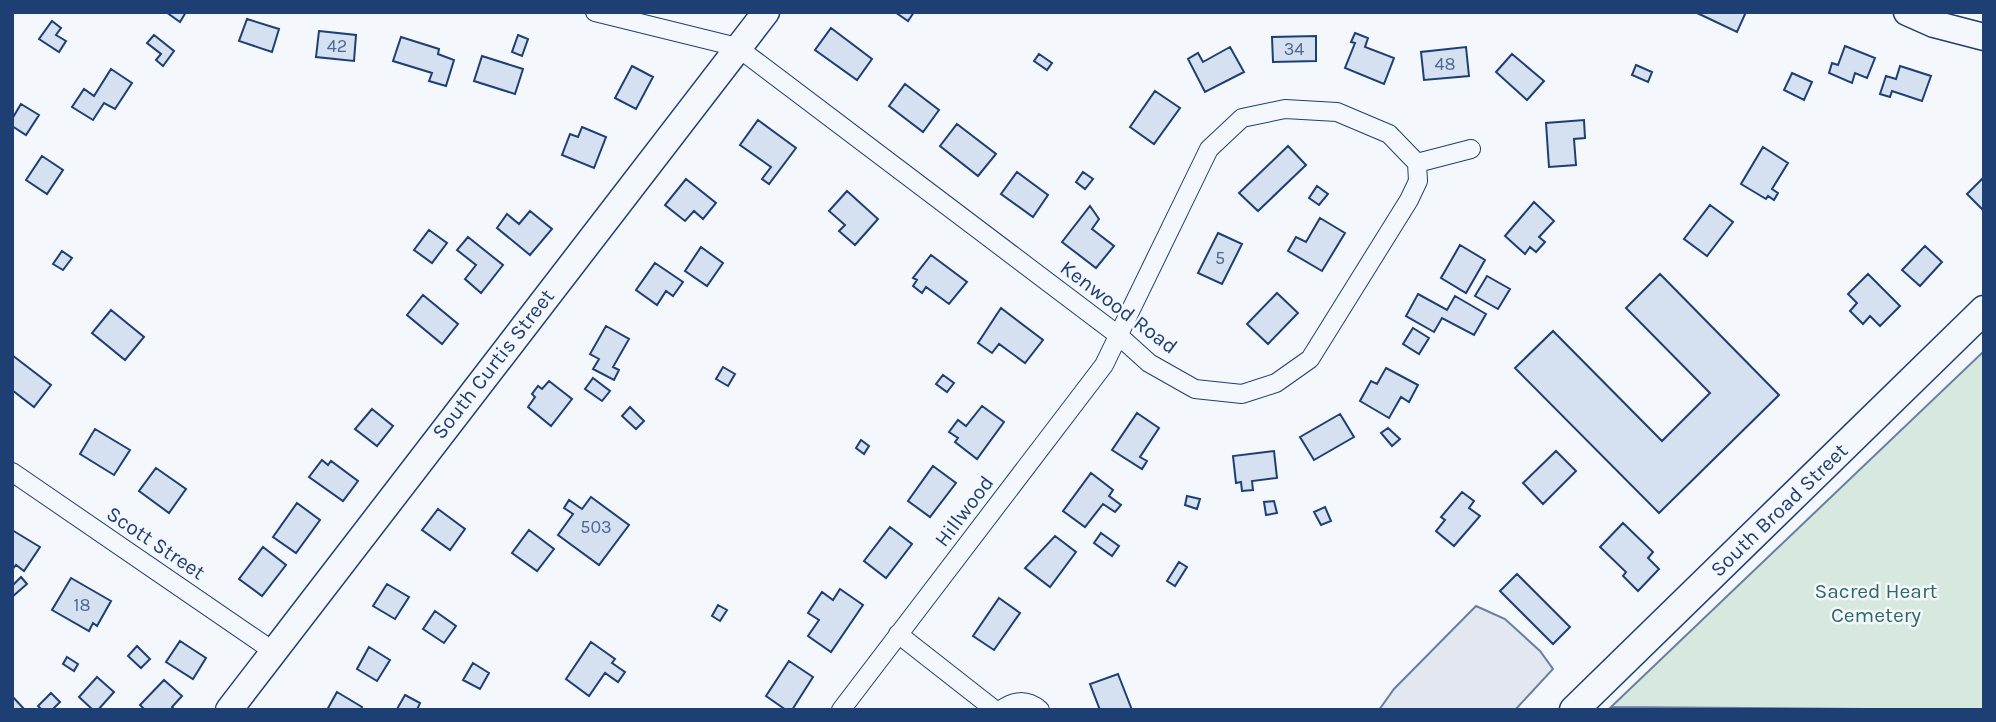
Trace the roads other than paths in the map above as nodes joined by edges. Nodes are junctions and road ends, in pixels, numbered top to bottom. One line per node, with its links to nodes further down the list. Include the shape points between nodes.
1 (595, 12): 6 (street)
2 (746, 12): 6 (street, South Curtis Street)
3 (766, 12): 6 (street)
4 (1908, 12): 5 (street)
5 (1984, 37)
6 (737, 47): 10 (street, Kenwood Road); 13 (street, South Curtis Street)
7 (1471, 149): 8 (street)
8 (1417, 163): 10 (street, Kenwood Road, via 1418,181 1409,200 1310,359 1276,383 1242,394 1195,389 1149,363); 10 (street, Hillwood, via 1389,134 1337,111 1285,108 1242,118 1209,149)
9 (1984, 310): 19 (main road, South Broad Street)
10 (1118, 335): 12 (street, Hillwood, via 1104,365)
11 (12, 472): 13 (street, Scott Street)
12 (898, 634): 15 (street, Hillwood); 16 (street)
13 (273, 651): 14 (street, South Curtis Street)
14 (229, 710)
15 (841, 710)
16 (995, 710)
17 (1002, 710): 18 (street, via 1027,702)
18 (1040, 710)
19 (1574, 710)

